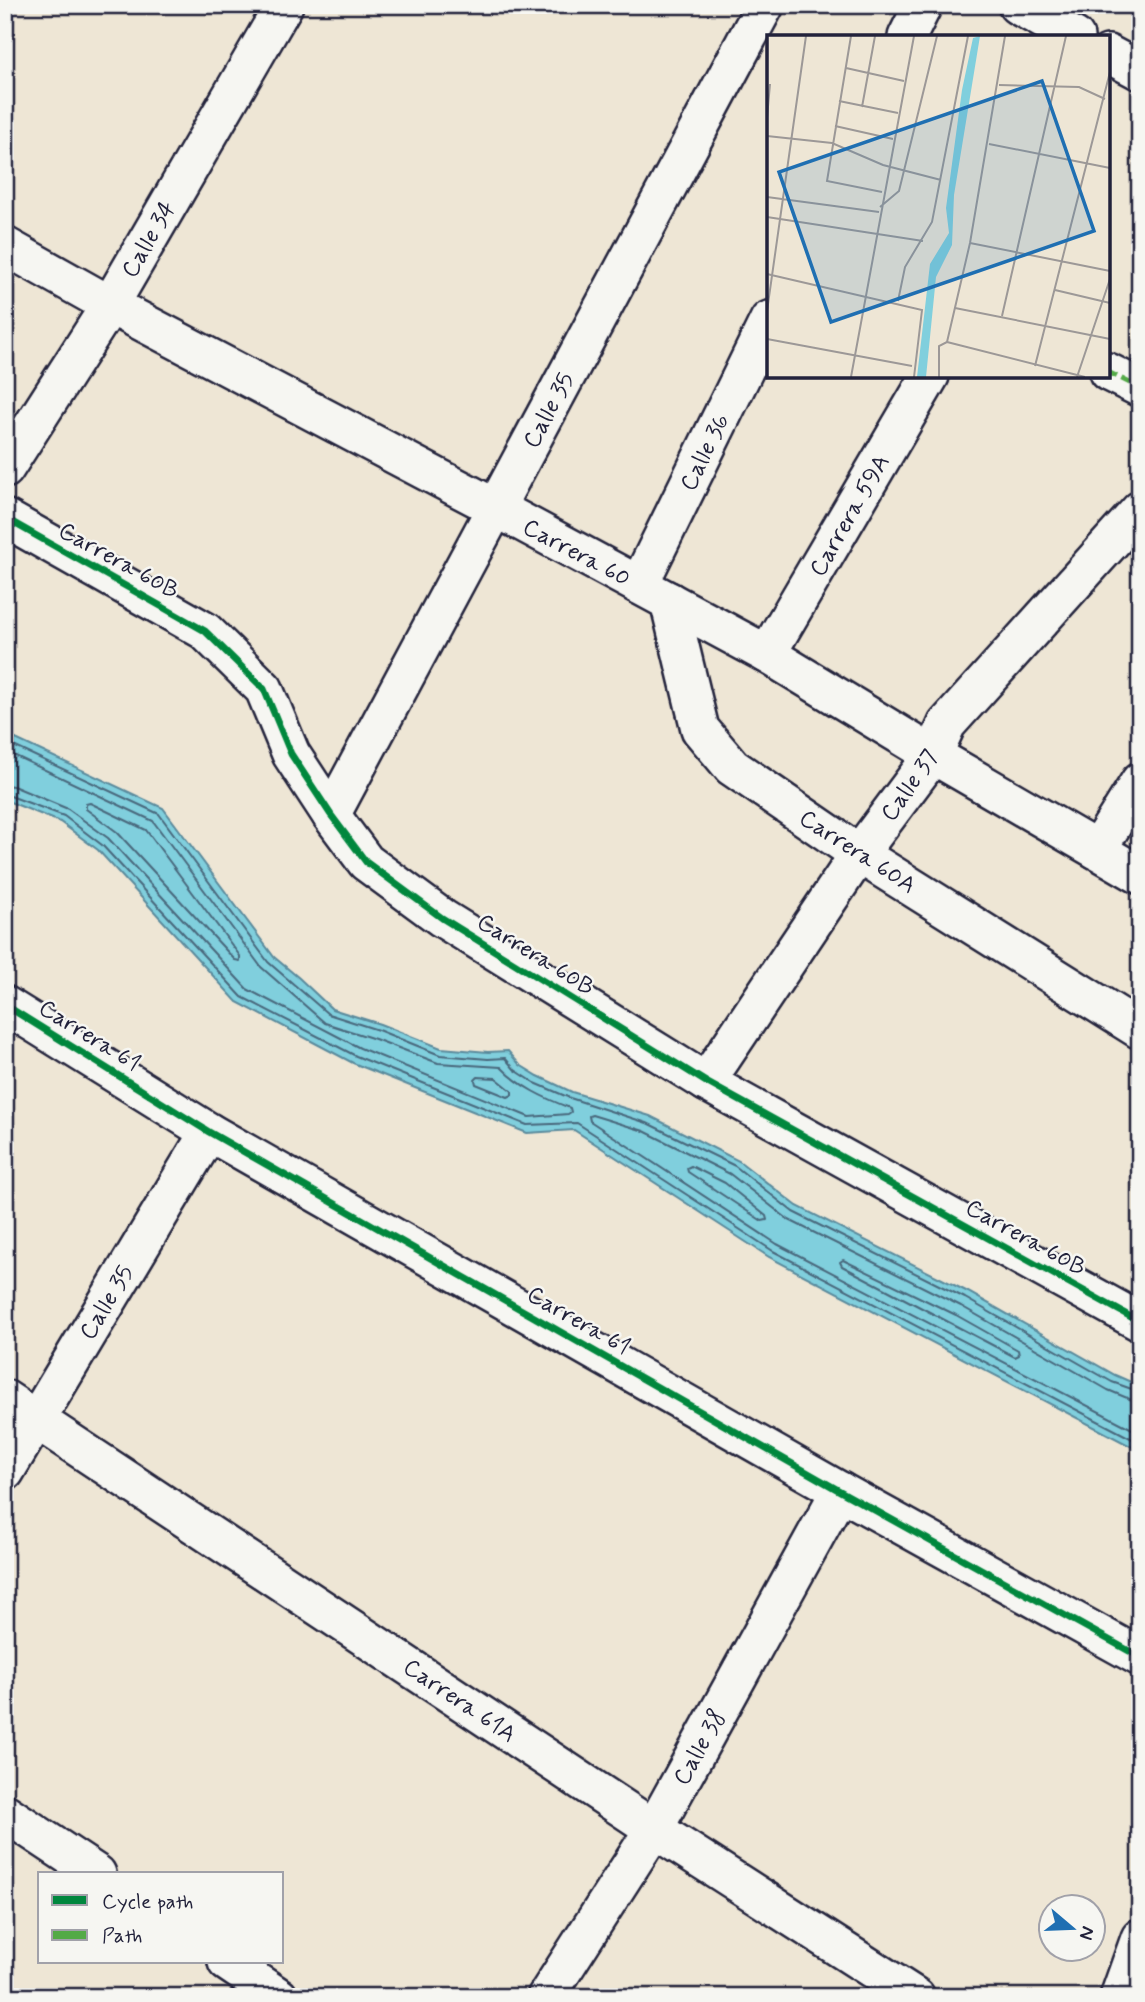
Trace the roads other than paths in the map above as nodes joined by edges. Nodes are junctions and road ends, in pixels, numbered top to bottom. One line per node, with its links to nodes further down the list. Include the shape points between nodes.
1 (284, 5): 10 (street, Calle 34)
2 (765, 5): 16 (street, Calle 35)
3 (923, 5): 5 (street)
4 (1017, 5): 6 (street)
5 (908, 35)
6 (1072, 35)
7 (1110, 55): 8 (street)
8 (1140, 71)
9 (5, 246): 10 (street, Carrera 60)
10 (110, 305): 15 (street, Calle 34); 16 (street, Carrera 60)
11 (767, 325): 19 (street, Calle 36)
12 (1110, 373): 14 (street)
13 (929, 378): 20 (street, Carrera 59A)
14 (1140, 388)
15 (5, 469)
16 (496, 508): 19 (street, Carrera 60); 23 (street, Calle 35)
17 (1140, 510): 21 (street, Calle 37, via 947,724)
18 (5, 518): 23 (street, Carrera 60B, via 205,631 264,690 291,754)
19 (654, 593): 20 (street, Carrera 60); 25 (street, Carrera 60A, via 700,729 732,767)
20 (768, 654): 21 (street, Carrera 60)
21 (933, 755): 24 (street, Carrera 60); 25 (street, Calle 37)
22 (1140, 781): 24 (street)
23 (331, 816): 29 (street, Carrera 60B, via 366,862 442,918)
24 (1097, 850): 26 (street, Carrera 60)
25 (859, 854): 28 (street, Carrera 60A); 29 (street, Calle 37)
26 (1140, 875)
27 (5, 1005): 30 (street, Carrera 61)
28 (1140, 1030)
29 (706, 1082): 31 (street, Carrera 60B)
30 (209, 1132): 33 (street, Calle 35); 35 (street, Carrera 61)
31 (1140, 1322)
32 (5, 1399): 33 (street, Carrera 61A)
33 (36, 1419): 34 (street, Calle 35); 38 (street, Carrera 61A)
34 (5, 1472)
35 (840, 1490): 36 (street, Carrera 61); 38 (street, Calle 38)
36 (1140, 1657)
37 (5, 1812): 39 (street)
38 (654, 1829): 43 (street, Calle 38); 44 (street, Carrera 61A)
39 (94, 1872)
40 (1140, 1938): 45 (street)
41 (230, 1964): 42 (street)
42 (279, 1997)
43 (546, 1997)
44 (916, 1997)
45 (1119, 1997)

